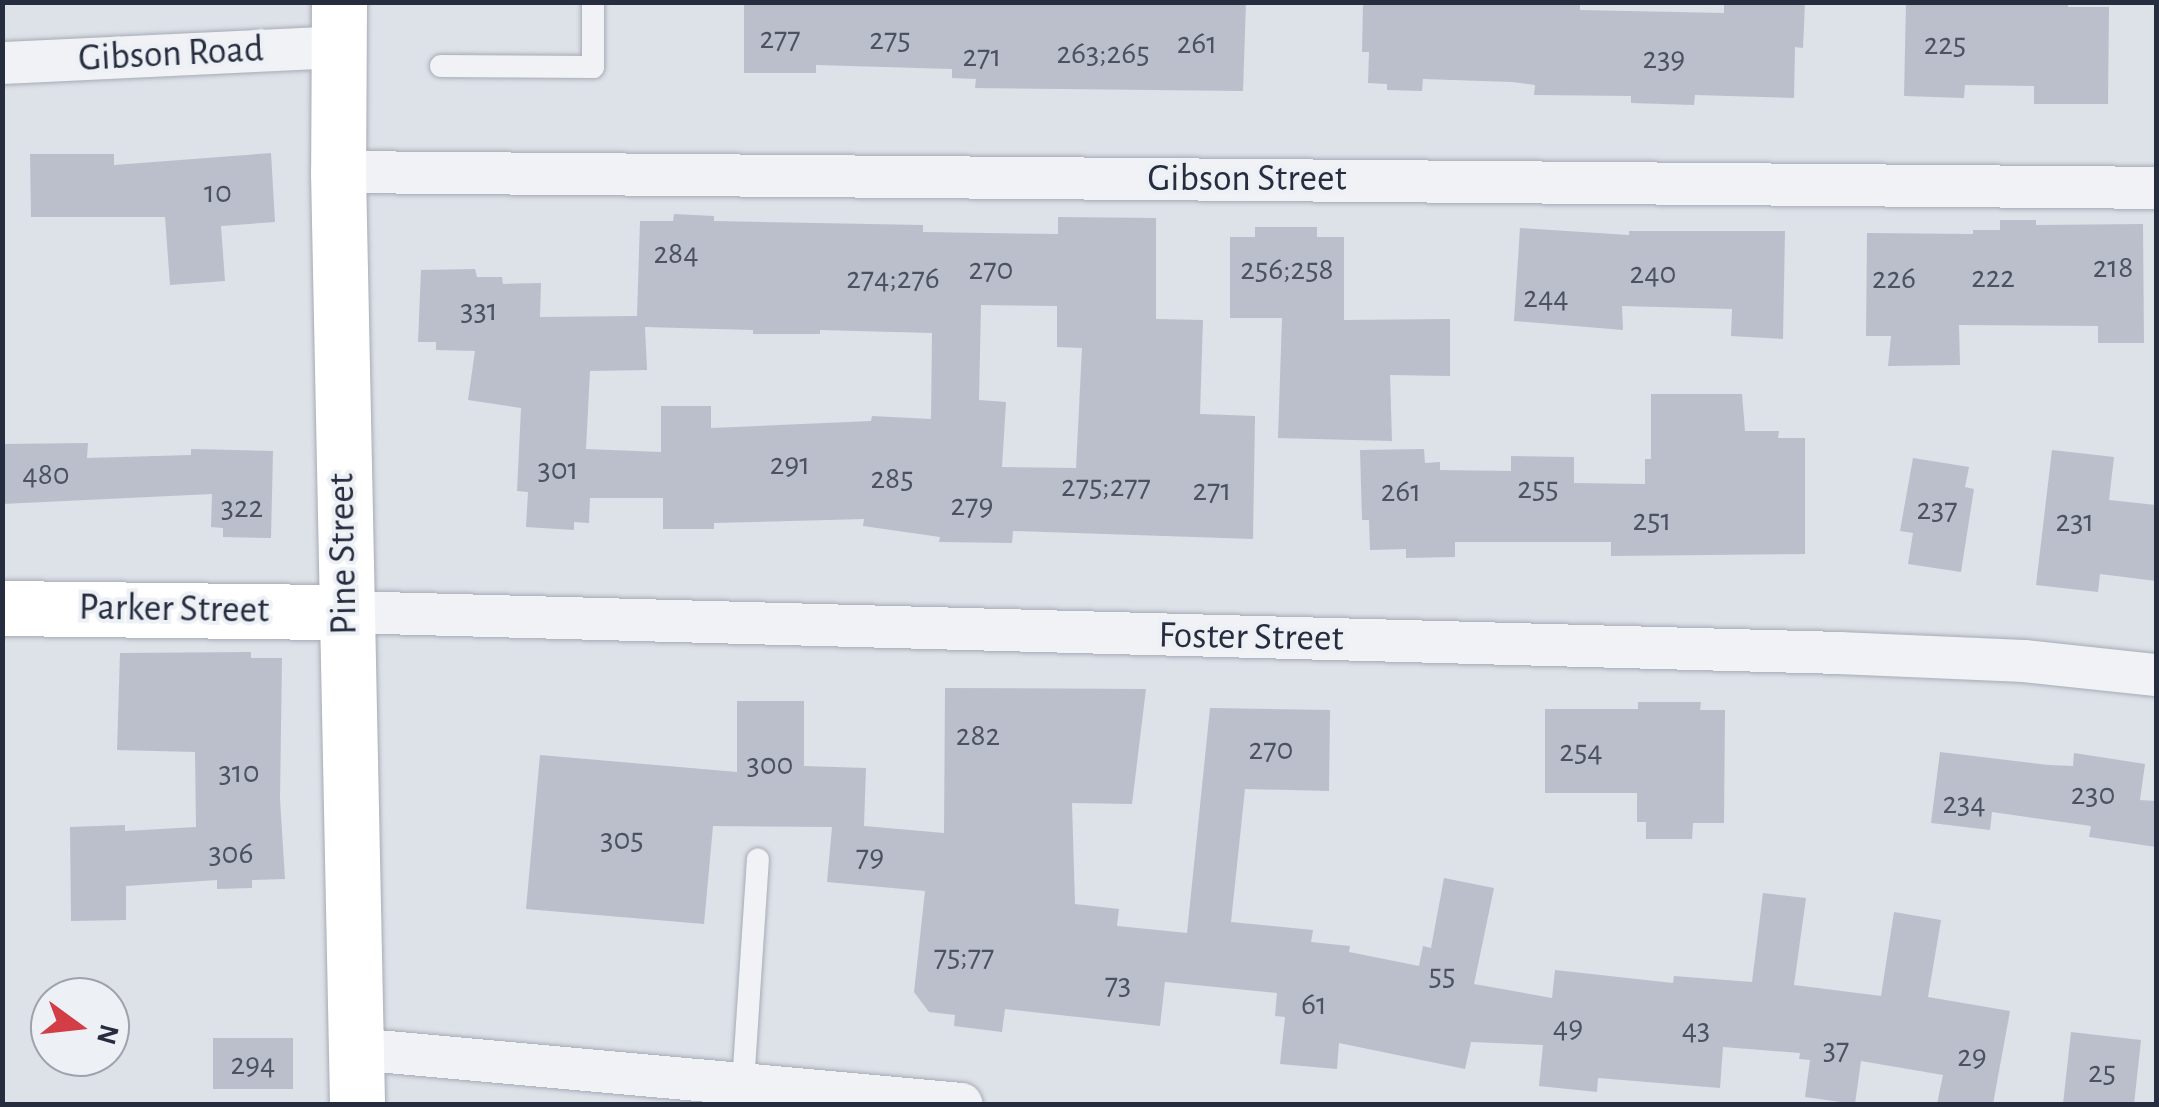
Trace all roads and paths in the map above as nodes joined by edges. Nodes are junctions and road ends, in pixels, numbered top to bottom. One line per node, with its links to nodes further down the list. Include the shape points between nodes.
1 (593, 2): 4 (lane, via 593,67)
2 (339, 25): 3 (street, Gibson Road); 5 (street, Pine Street)
3 (2, 63)
4 (441, 66)
5 (338, 172): 6 (street, Gibson Street); 8 (street, Pine Street)
6 (2156, 188)
7 (2, 608): 8 (street, Parker Street)
8 (345, 612): 9 (street, Foster Street, via 1839,653); 11 (street, Pine Street)
9 (2156, 675)
10 (758, 860): 12 (lane)
11 (355, 1049): 12 (street); 13 (street, Pine Street)
12 (742, 1084): 14 (street)
13 (357, 1104)
14 (944, 1104)

